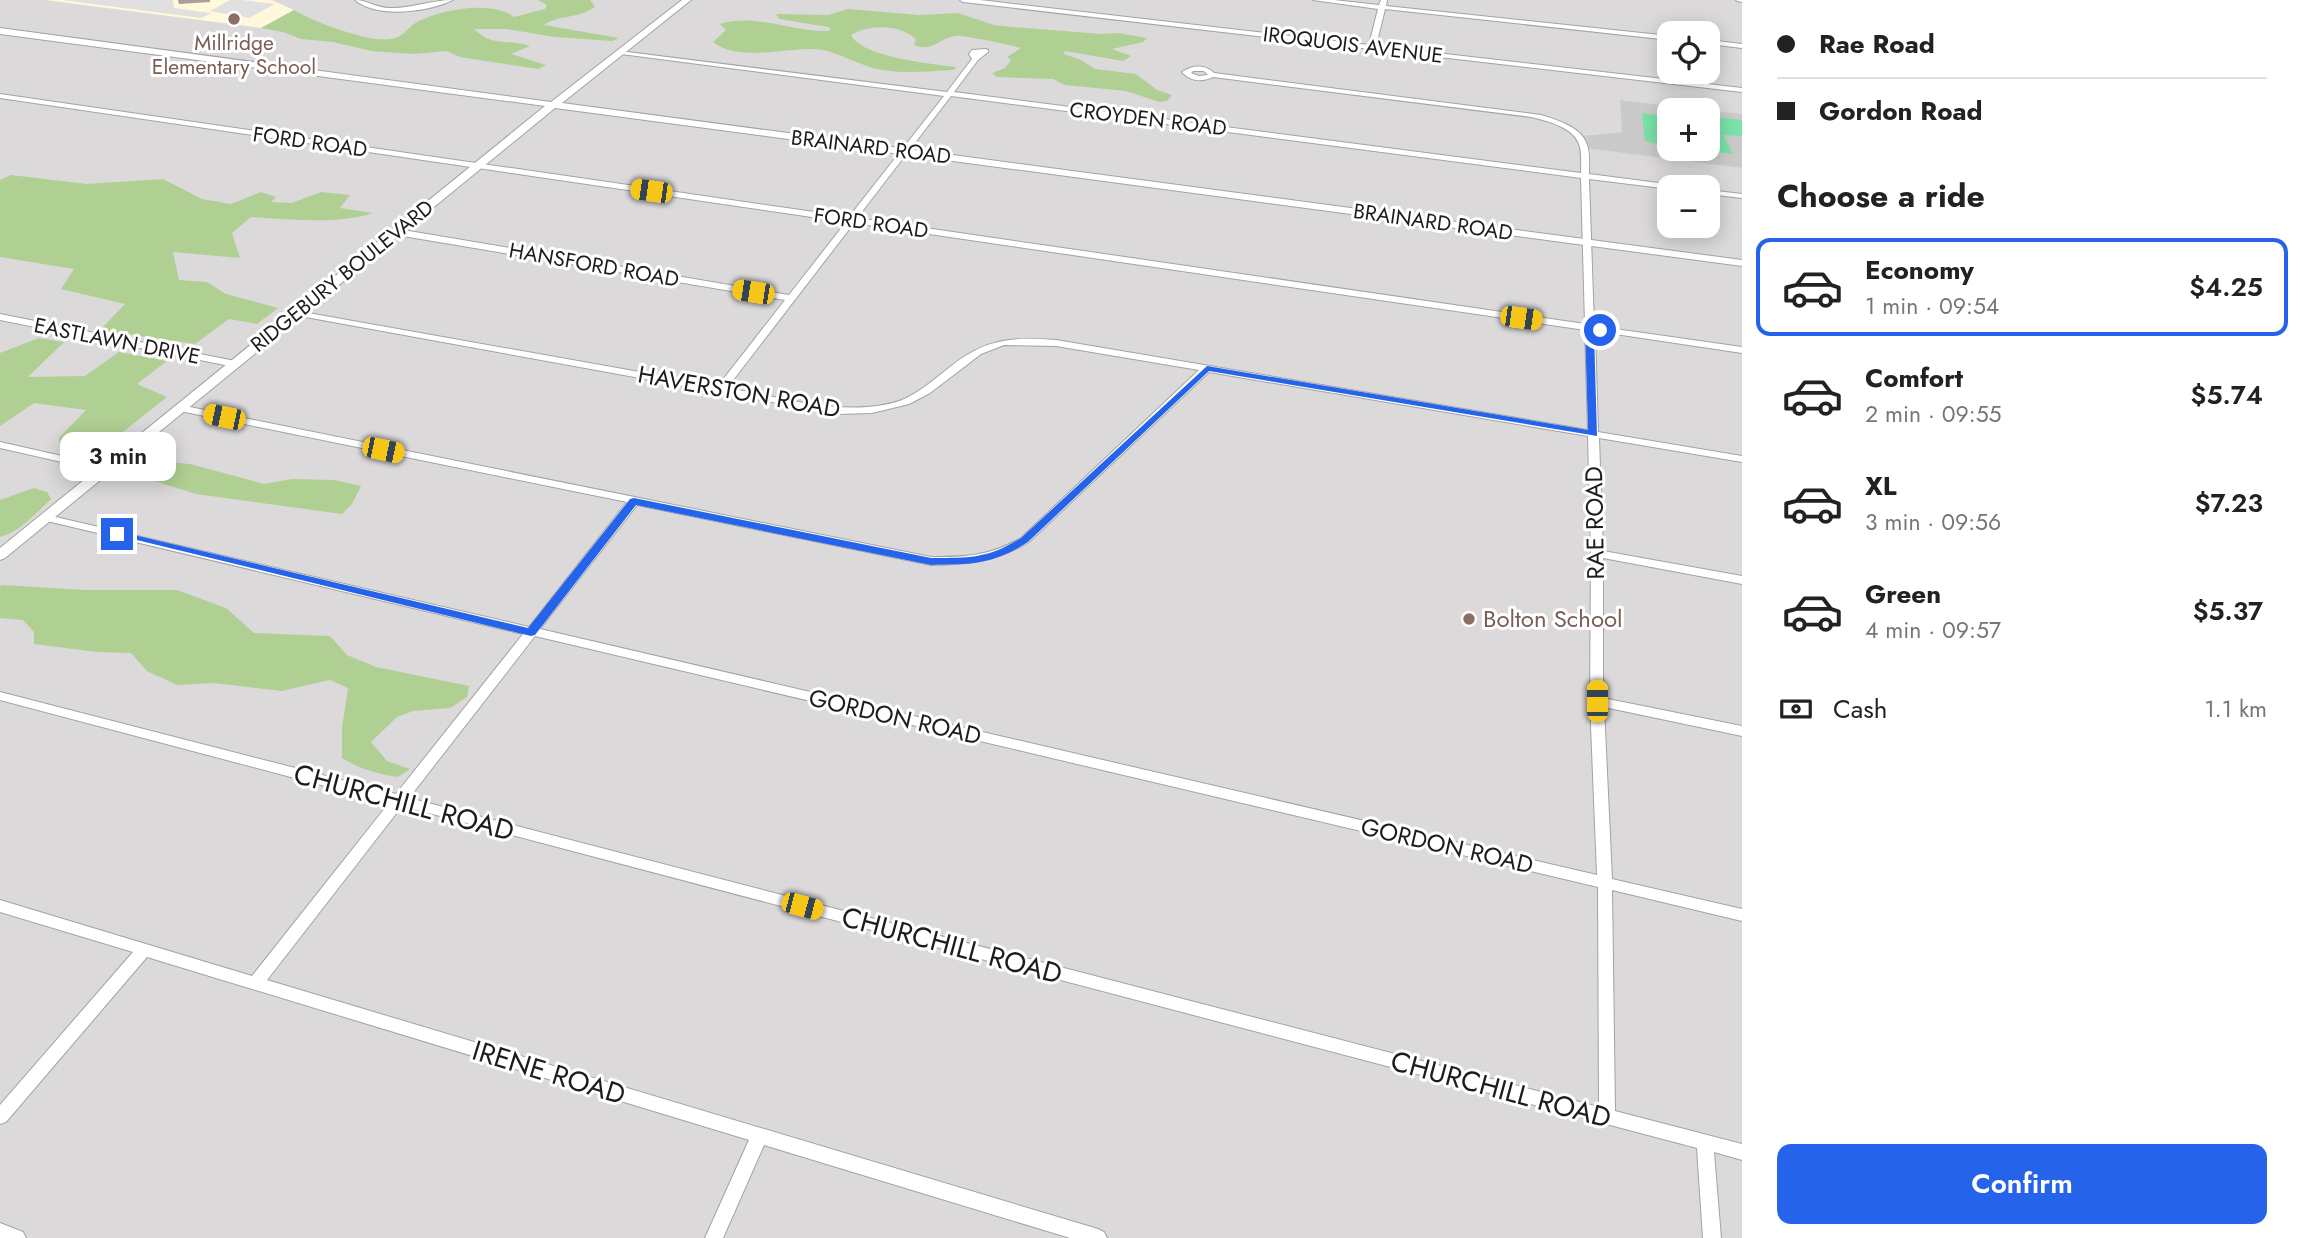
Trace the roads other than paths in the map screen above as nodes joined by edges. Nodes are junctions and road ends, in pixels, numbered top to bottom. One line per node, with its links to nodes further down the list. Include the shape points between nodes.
1 (358, 0): 2 (street, via 369,8 384,10)
2 (450, 0)
3 (687, 0): 12 (street, RIDGEBURY BOULEVARD)
4 (963, 0): 11 (street, IROQUOIS AVENUE)
5 (1316, 0): 6 (street)
6 (1384, 4): 8 (street); 11 (street)
7 (0, 31): 18 (street, BRAINARD ROAD)
8 (1657, 36)
9 (1720, 43): 10 (street)
10 (1742, 46)
11 (1372, 47): 15 (street, IROQUOIS AVENUE)
12 (621, 52): 16 (street, CROYDEN ROAD); 18 (street, RIDGEBURY BOULEVARD)
13 (976, 59): 16 (street)
14 (1212, 75): 21 (street, RAE ROAD, via 1541,117 1570,129 1582,140)
15 (1742, 90)
16 (949, 93): 19 (street); 21 (street, CROYDEN ROAD)
17 (0, 96): 20 (street, FORD ROAD)
18 (553, 106): 19 (street, BRAINARD ROAD); 20 (street, RIDGEBURY BOULEVARD)
19 (906, 152): 25 (street); 27 (street, BRAINARD ROAD)
20 (475, 166): 25 (street, FORD ROAD); 26 (street, RIDGEBURY BOULEVARD)
21 (1585, 176): 22 (street, CROYDEN ROAD); 27 (street, RAE ROAD)
22 (1657, 185)
23 (1720, 193): 24 (street)
24 (1742, 196)
25 (852, 220): 29 (street); 32 (street, FORD ROAD)
26 (397, 232): 29 (street, HANSFORD ROAD); 30 (street, RIDGEBURY BOULEVARD)
27 (1587, 243): 28 (street, BRAINARD ROAD); 32 (street, RAE ROAD)
28 (1742, 263)
29 (791, 298): 36 (street)
30 (300, 313): 34 (street, RIDGEBURY BOULEVARD); 36 (street, HAVERSTON ROAD)
31 (0, 317): 34 (street, EASTLAWN DRIVE)
32 (1590, 328): 33 (street, FORD ROAD); 38 (street, RAE ROAD)
33 (1742, 350)
34 (235, 364): 37 (street, RIDGEBURY BOULEVARD)
35 (1207, 368): 36 (street, HAVERSTON ROAD, via 1024,341 997,344 975,353 923,393 870,411 838,411); 38 (street, HAVERSTON ROAD); 42 (street, via 1024,540 1001,555 931,561)
36 (720, 390)
37 (180, 408): 41 (street, RIDGEBURY BOULEVARD); 42 (street)
38 (1593, 434): 40 (street, HAVERSTON ROAD); 44 (street, RAE ROAD)
39 (0, 445): 41 (street)
40 (1742, 459)
41 (106, 469): 43 (street, RIDGEBURY BOULEVARD)
42 (634, 501): 47 (street)
43 (47, 518): 45 (street, RIDGEBURY BOULEVARD); 47 (street, GORDON ROAD)
44 (1597, 552): 46 (street); 49 (street, RAE ROAD)
45 (0, 555)
46 (1742, 580)
47 (531, 632): 51 (street); 52 (street, GORDON ROAD)
48 (0, 696): 51 (street, CHURCHILL ROAD)
49 (1597, 701): 50 (street); 52 (street, RAE ROAD)
50 (1742, 731)
51 (399, 800): 56 (street); 58 (street, CHURCHILL ROAD)
52 (1605, 883): 54 (street, GORDON ROAD); 58 (street, RAE ROAD)
53 (0, 906): 55 (street, IRENE ROAD)
54 (1742, 915)
55 (144, 950): 56 (street, IRENE ROAD); 57 (street)
56 (255, 984): 59 (street, IRENE ROAD)
57 (0, 1117)
58 (1607, 1117): 60 (street, CHURCHILL ROAD)
59 (759, 1136): 64 (street); 65 (street, IRENE ROAD)
60 (1705, 1142): 61 (street, CHURCHILL ROAD); 66 (street)
61 (1742, 1152)
62 (0, 1231): 63 (street)
63 (17, 1238)
64 (714, 1238)
65 (1098, 1238)
66 (1712, 1238)

